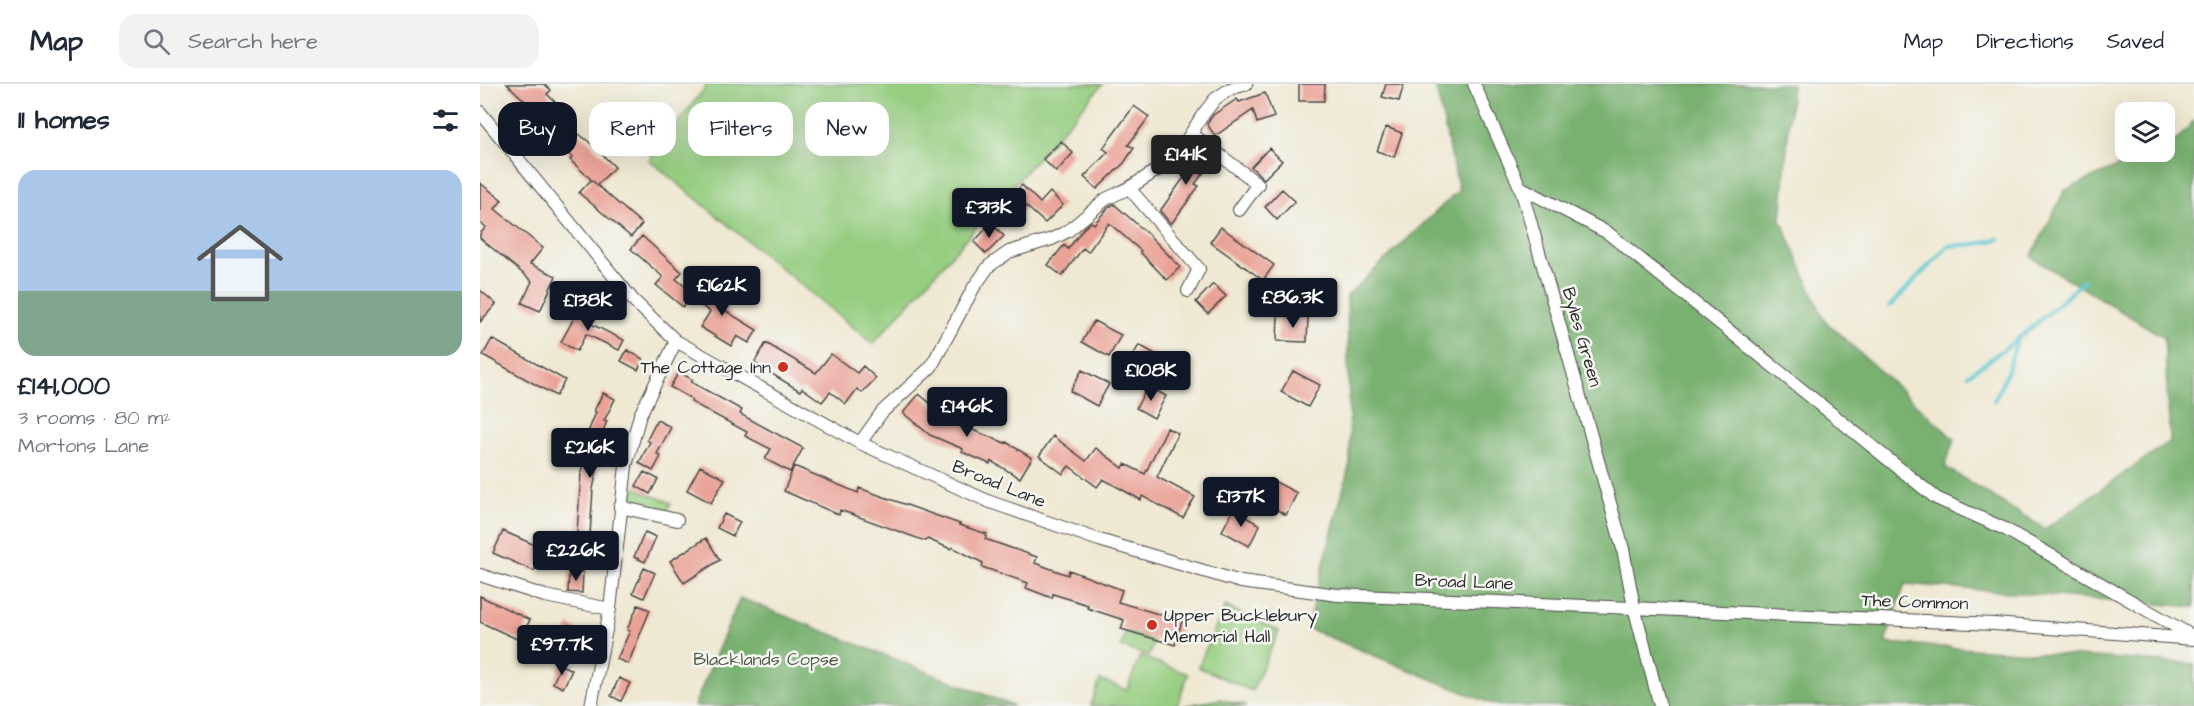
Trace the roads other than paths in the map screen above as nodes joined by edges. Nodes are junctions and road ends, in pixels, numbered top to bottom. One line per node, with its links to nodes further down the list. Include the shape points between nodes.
1 (1246, 84): 4 (street, via 1215,99)
2 (1474, 84): 5 (street, Byles Green)
3 (480, 112): 9 (street, Broad Lane, via 633,300)
4 (1192, 134): 6 (street, via 1165,165); 7 (street, via 1258,184)
5 (1520, 187): 14 (street, Byles Green, via 1623,549); 16 (street, via 1608,233 1936,498 2005,529)
6 (1129, 188): 8 (street, via 1199,269); 10 (street, via 1096,206 1068,231 1010,252 989,266 931,367 882,412)
7 (1239, 210)
8 (1188, 291)
9 (676, 341): 10 (street, Broad Lane); 11 (street, via 640,415)
10 (860, 443): 14 (street, Broad Lane, via 990,502 1098,540 1241,582 1338,595)
11 (620, 507): 12 (street); 15 (street)
12 (677, 520)
13 (480, 575): 15 (street, via 545,596)
14 (1634, 607): 16 (street, The Common); 18 (street, Byles Green)
15 (609, 609): 17 (street)
16 (2194, 638)
17 (591, 706)
18 (1660, 706)

